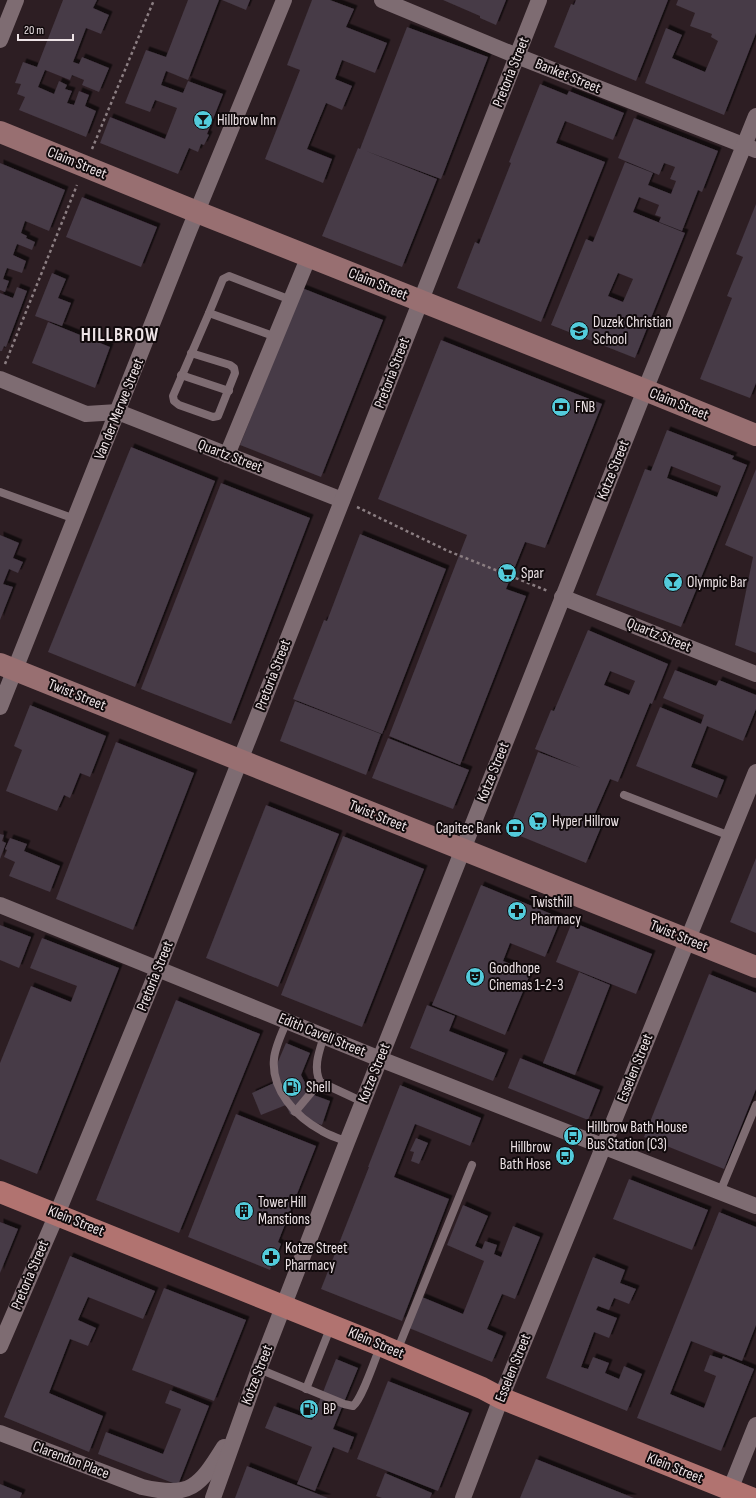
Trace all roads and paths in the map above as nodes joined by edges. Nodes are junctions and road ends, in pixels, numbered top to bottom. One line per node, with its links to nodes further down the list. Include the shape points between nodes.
1 (16, 0): 6 (street)
2 (154, 0): 11 (path)
3 (284, 0): 12 (street, Van der Merwe Street)
4 (382, 0): 7 (street, Banket Street)
5 (539, 0): 7 (street, Pretoria Street)
6 (0, 40)
7 (517, 56): 10 (street, Banket Street); 15 (street, Pretoria Street)
8 (756, 116): 10 (street, Kotze Street)
9 (0, 132): 11 (street, Claim Street)
10 (750, 148): 21 (street, Kotze Street)
11 (85, 166): 12 (street, Claim Street); 19 (path)
12 (197, 212): 13 (street, Claim Street); 23 (street, Van der Merwe Street)
13 (309, 256): 14 (street); 15 (street, Claim Street)
14 (291, 300): 16 (lane, via 229,276 223,279); 17 (street)
15 (421, 301): 21 (street, Claim Street); 27 (street, Pretoria Street)
16 (209, 313): 17 (lane); 18 (lane)
17 (276, 337): 25 (street)
18 (191, 353): 20 (lane); 22 (lane, via 234,368 235,373)
19 (2, 374): 23 (street, via 86,414)
20 (181, 375): 22 (lane); 22 (lane, via 173,396 174,401 213,418 218,416)
21 (645, 390): 24 (street, Claim Street); 29 (street, Kotze Street)
22 (229, 391)
23 (118, 412): 25 (street, Quartz Street); 28 (street, Van der Merwe Street)
24 (756, 435)
25 (227, 455): 27 (street, Quartz Street)
26 (0, 492): 28 (lane)
27 (342, 500): 29 (path, via 448,551); 33 (street, Pretoria Street)
28 (75, 519): 30 (street, Van der Merwe Street)
29 (562, 597): 31 (street, Quartz Street); 37 (street, Kotze Street)
30 (7, 667): 32 (street, Van der Merwe Street); 33 (street, Twist Street)
31 (756, 674)
32 (0, 707)
33 (240, 760): 37 (street, Twist Street); 41 (street, Pretoria Street)
34 (756, 772): 36 (street, Esselen Street)
35 (624, 795): 36 (lane)
36 (730, 836): 39 (street, Esselen Street)
37 (462, 850): 39 (street, Twist Street); 44 (street, Kotze Street)
38 (0, 905): 41 (street, Edith Cavell Street)
39 (688, 940): 40 (street, Twist Street); 50 (street, Esselen Street)
40 (756, 967)
41 (158, 969): 42 (street, Edith Cavell Street); 55 (street, Pretoria Street)
42 (287, 1021): 43 (street, Edith Cavell Street); 48 (lane, via 274,1058 275,1077 281,1092)
43 (324, 1036): 44 (street, Edith Cavell Street); 45 (lane, via 317,1058)
44 (380, 1059): 46 (street, Kotze Street); 50 (street, Edith Cavell Street)
45 (320, 1082): 46 (lane); 48 (lane)
46 (363, 1102): 49 (street, Kotze Street)
47 (756, 1105): 53 (lane)
48 (295, 1112): 49 (lane, via 322,1132)
49 (347, 1142): 56 (street, Kotze Street)
50 (603, 1146): 53 (street, Edith Cavell Street); 62 (street, Esselen Street)
51 (472, 1165): 59 (lane)
52 (0, 1192): 55 (main road, Klein Street)
53 (720, 1192): 54 (street, Edith Cavell Street)
54 (756, 1206)
55 (57, 1214): 56 (main road, Klein Street); 58 (street, Pretoria Street)
56 (284, 1305): 57 (main road, Klein Street); 60 (street, Kotze Street)
57 (331, 1325): 59 (main road, Klein Street); 61 (lane)
58 (0, 1346)
59 (389, 1348): 61 (lane, via 353,1406); 62 (main road, Klein Street)
60 (259, 1370): 61 (lane); 63 (street, Kotze Street)
61 (306, 1389)
62 (501, 1398): 67 (main road, Klein Street); 70 (street, Esselen Street)
63 (240, 1420): 66 (street, Clarendon Place, via 205,1476 189,1490 156,1491); 69 (street, Kotze Street)
64 (756, 1425): 67 (street)
65 (0, 1433): 66 (street, Clarendon Place)
66 (142, 1487): 68 (street, Clarendon Place)
67 (730, 1490): 71 (main road, Klein Street)
68 (153, 1498)
69 (213, 1498)
70 (463, 1498)
71 (751, 1498)

